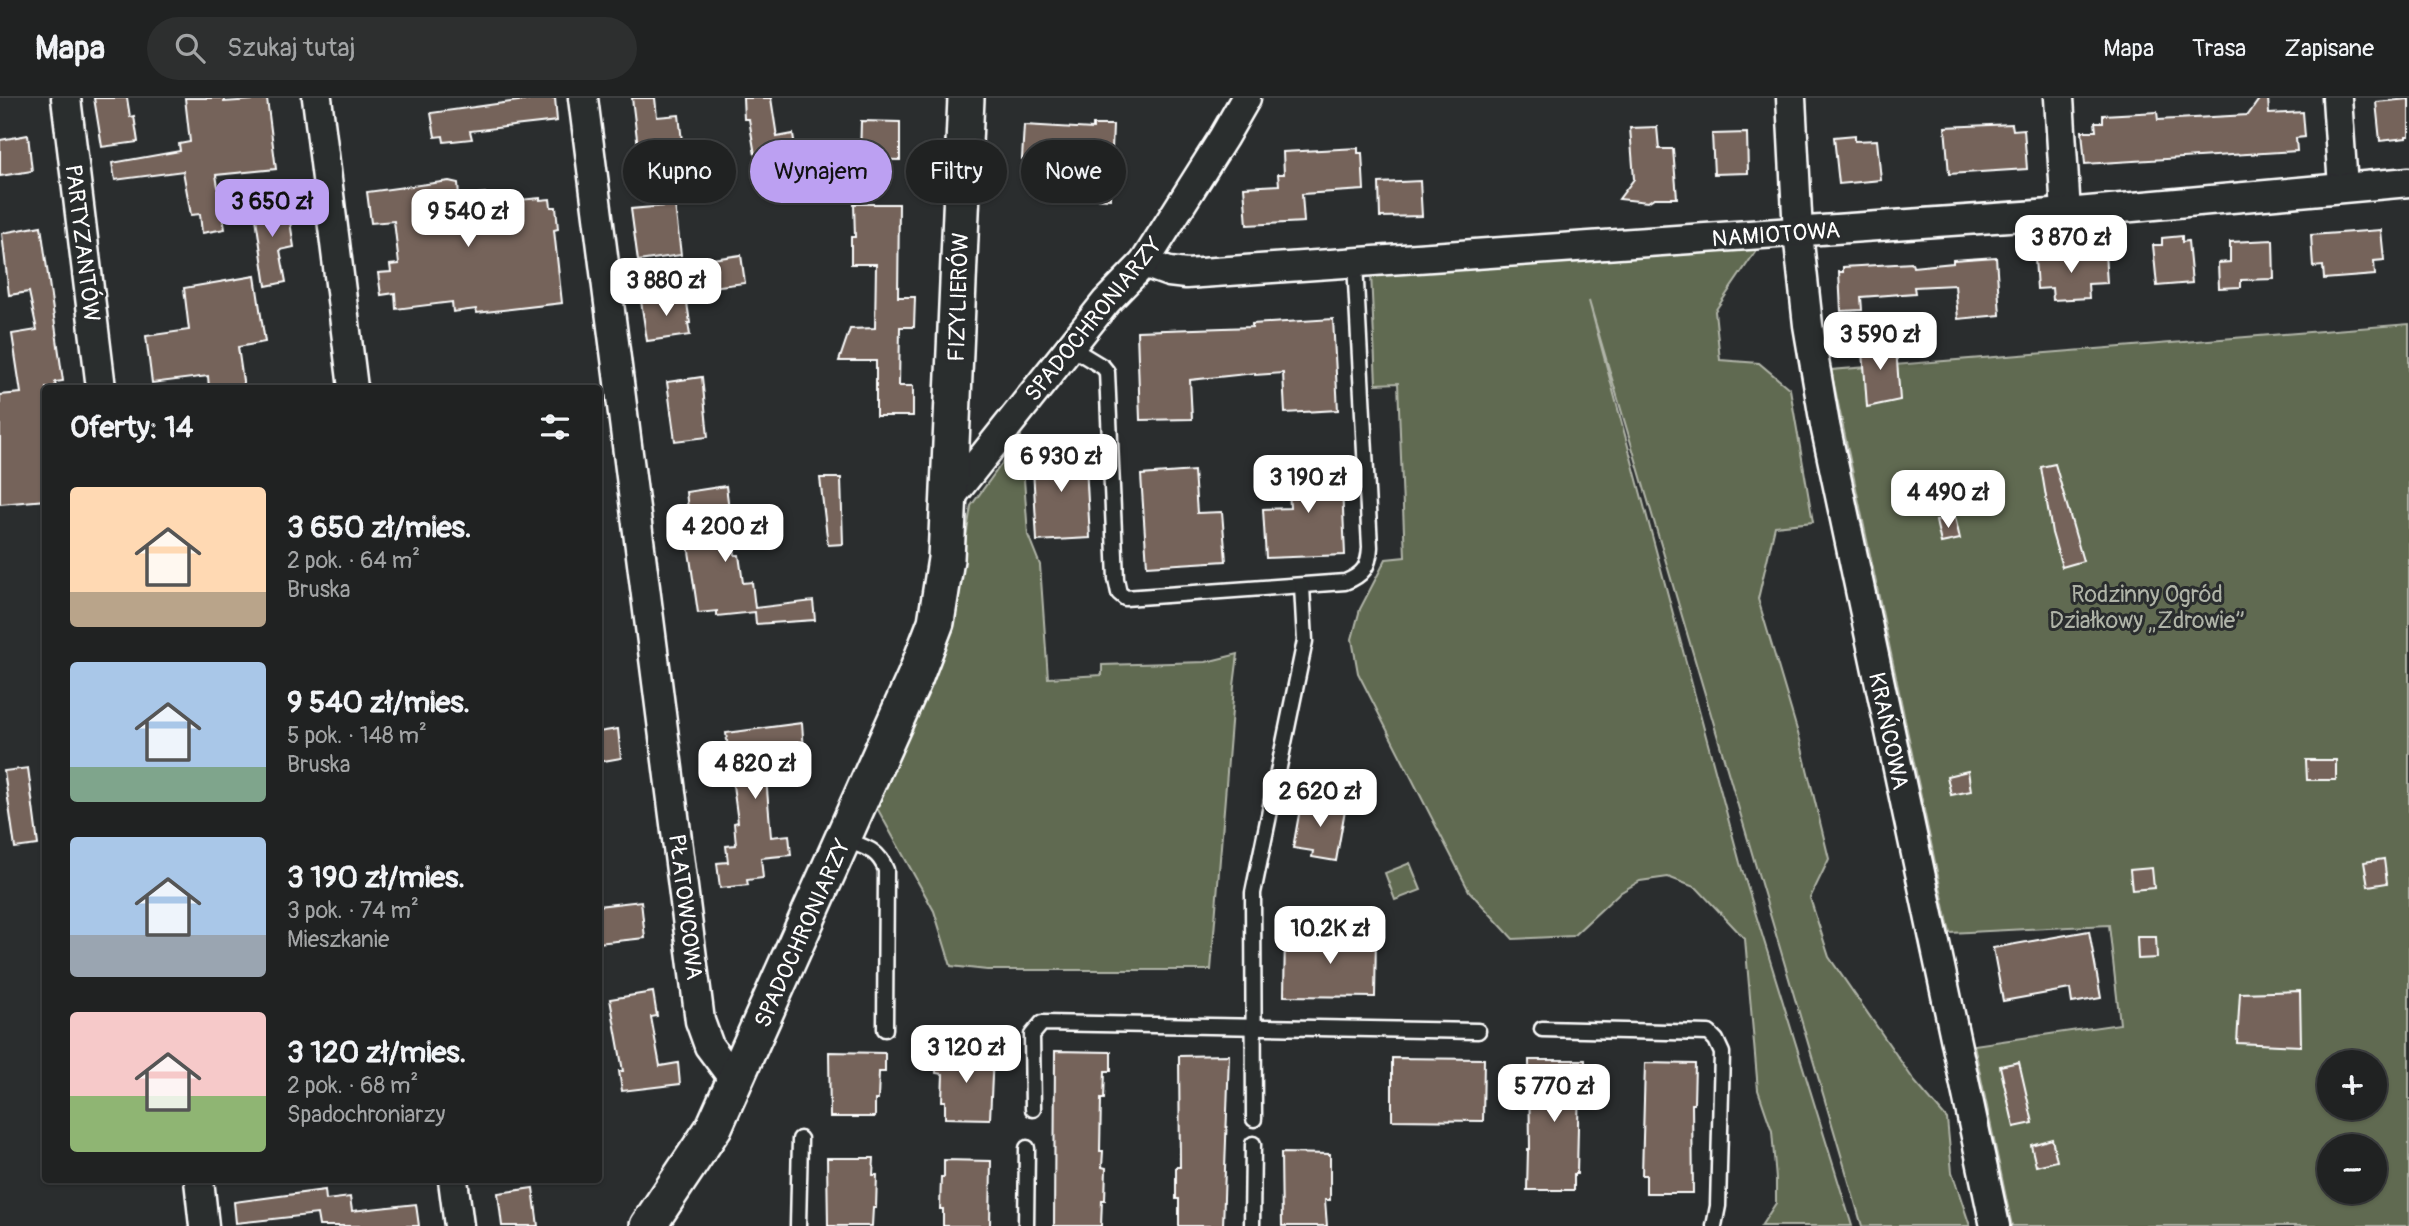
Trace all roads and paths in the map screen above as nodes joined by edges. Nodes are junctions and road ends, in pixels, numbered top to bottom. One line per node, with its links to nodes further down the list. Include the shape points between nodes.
1 (66, 98): 16 (street, PARTYZANTÓW)
2 (317, 98): 17 (street)
3 (583, 98): 25 (street, PŁATOWCOWA, via 700,1021 709,1046)
4 (966, 98): 18 (street, FIZYLIERÓW)
5 (1246, 98): 13 (street, SPADOCHRONIARZY)
6 (1791, 98): 12 (street, KRAŃCOWA)
7 (2059, 98): 11 (street)
8 (2337, 98): 10 (street)
9 (2409, 182): 10 (street, NAMIOTOWA)
10 (2343, 187): 11 (street, NAMIOTOWA)
11 (2066, 213): 12 (street, NAMIOTOWA)
12 (1798, 233): 14 (street, NAMIOTOWA); 40 (street, KRAŃCOWA, via 1825,425)
13 (1143, 263): 14 (street, NAMIOTOWA, via 1186,274); 15 (street, SPADOCHRONIARZY)
14 (1355, 263): 19 (lane, via 1369,558 1359,577)
15 (1070, 347): 18 (street, SPADOCHRONIARZY); 19 (lane, via 1107,372 1119,593 1125,598)
16 (101, 385)
17 (353, 385)
18 (951, 497): 20 (street, SPADOCHRONIARZY, via 945,580 936,622)
19 (1302, 586): 21 (lane, via 1305,641 1254,893)
20 (843, 839): 22 (lane, via 881,856 886,870); 25 (street, SPADOCHRONIARZY)
21 (1253, 1028): 24 (lane); 26 (lane, via 1042,1023 1032,1035); 27 (lane)
22 (886, 1029)
23 (1542, 1029): 39 (lane, via 1709,1033 1716,1040 1722,1053)
24 (1478, 1031)
25 (735, 1081): 35 (street, SPADOCHRONIARZY, via 714,1127)
26 (1032, 1109)
27 (1254, 1119)
28 (800, 1139): 36 (lane)
29 (1254, 1144): 38 (lane)
30 (1027, 1148): 37 (lane)
31 (199, 1183): 33 (street)
32 (453, 1183): 34 (street)
33 (204, 1226)
34 (459, 1226)
35 (648, 1226)
36 (798, 1226)
37 (1026, 1226)
38 (1252, 1226)
39 (1714, 1226)
40 (1995, 1226)

